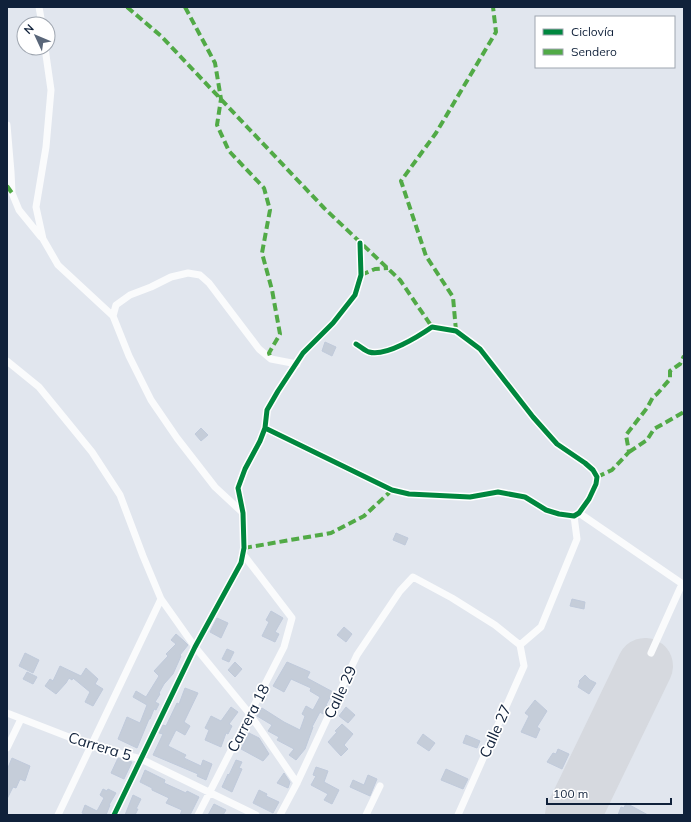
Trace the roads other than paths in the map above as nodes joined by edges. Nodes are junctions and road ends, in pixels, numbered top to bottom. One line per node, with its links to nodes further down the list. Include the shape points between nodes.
1 (46, 56): 3 (street, via 51,90 46,147 36,207)
2 (7, 125): 3 (street, via 12,193 19,210)
3 (43, 239): 5 (street, via 58,265)
4 (360, 243): 8 (street, via 361,275 355,295 333,323 303,353)
5 (113, 316): 8 (street, via 116,305 130,295 171,277 188,273 200,275 209,283 259,349 271,359); 10 (street, via 151,400 215,487)
6 (356, 344): 11 (street, via 369,352 386,351 412,340 432,327 456,331 474,344 557,444 593,470 598,477 589,499)
7 (7, 361): 14 (street, via 39,387 92,452 120,495)
8 (297, 364): 9 (street, via 267,410)
9 (265, 428): 10 (street, via 238,488); 11 (street, via 392,490 409,494 470,497 498,492 525,497 546,510 559,514)
10 (243, 513): 12 (street)
11 (576, 514): 13 (street); 15 (street, via 577,540 541,627)
12 (243, 554): 16 (street, via 241,563); 19 (street, Carrera 18, via 292,618 284,647)
13 (683, 585): 17 (street)
14 (161, 599): 16 (street); 21 (street)
15 (520, 645): 24 (street, Calle 29, via 495,625 413,577 400,590 357,655); 34 (street, Calle 27, via 524,666)
16 (195, 647): 19 (street); 23 (street)
17 (651, 653)
18 (7, 713): 20 (street, Carrera 5)
19 (250, 713): 24 (street); 26 (street, Carrera 18)
20 (21, 720): 21 (street, Carrera 5); 22 (street)
21 (92, 746): 23 (street, Carrera 5); 28 (street)
22 (7, 748)
23 (141, 759): 26 (street, Carrera 5); 29 (street)
24 (297, 783): 32 (street, Calle 29)
25 (380, 786): 27 (street)
26 (209, 793): 30 (street, Carrera 18); 31 (street, Carrera 5)
27 (367, 813): 33 (street)
28 (58, 815)
29 (114, 815)
30 (198, 815)
31 (256, 815)
32 (280, 815)
33 (376, 815)
34 (458, 815)

